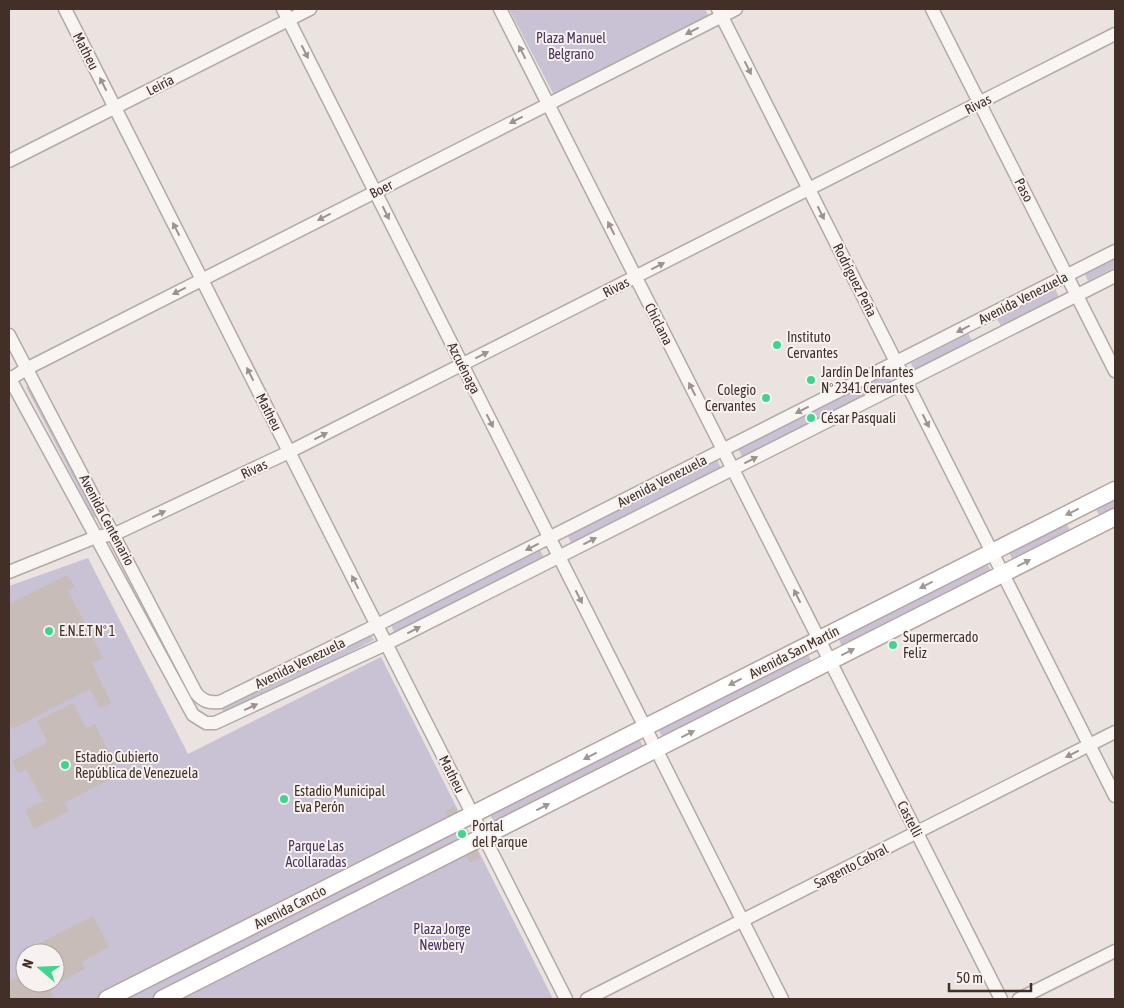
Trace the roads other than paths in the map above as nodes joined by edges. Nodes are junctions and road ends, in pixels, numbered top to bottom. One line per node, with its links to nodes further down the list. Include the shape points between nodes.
1 (65, 9): 11 (street, Matheu, one-way to 1)
2 (310, 9): 7 (street, Leiría)
3 (500, 9): 10 (street, Chiclana, one-way to 3)
4 (736, 9): 6 (street, Boer)
5 (932, 9): 9 (street, Paso)
6 (720, 12): 10 (street, Boer, one-way to 10); 13 (street, Rodríguez Peña, one-way to 13)
7 (286, 14): 11 (street, Leiría); 14 (street, Azcuénaga, one-way to 14)
8 (1115, 34): 9 (street, Rivas)
9 (980, 103): 13 (street, Rivas); 16 (street, Paso)
10 (548, 104): 14 (street, Boer, one-way to 14); 18 (street, Chiclana, one-way to 10)
11 (115, 108): 12 (street, Leiría); 19 (street, Matheu, one-way to 11)
12 (9, 161)
13 (809, 189): 18 (street, Rivas, one-way to 13); 22 (street, Rodríguez Peña, one-way to 22)
14 (375, 191): 19 (street, Boer, one-way to 19); 23 (street, Azcuénaga, one-way to 23)
15 (1115, 251): 16 (street, Avenida Venezuela)
16 (1067, 276): 20 (street, Paso); 22 (street, Avenida Venezuela, one-way to 22)
17 (1115, 276): 20 (street, Avenida Venezuela)
18 (636, 277): 23 (street, Rivas, one-way to 18); 28 (street, Chiclana, one-way to 18)
19 (202, 279): 24 (street, Boer, one-way to 24); 29 (street, Matheu, one-way to 19)
20 (1077, 295): 25 (street, Paso); 27 (street, Avenida Venezuela)
21 (9, 336): 24 (street, Avenida Centenario)
22 (896, 362): 27 (street, Rodríguez Peña); 28 (street, Avenida Venezuela, one-way to 28)
23 (462, 365): 29 (street, Rivas, one-way to 23); 34 (street, Azcuénaga, one-way to 34)
24 (26, 368): 26 (street, Boer); 33 (street, Avenida Centenario)
25 (1115, 371)
26 (9, 379): 33 (street, Avenida Centenario)
27 (906, 381): 30 (street, Avenida Venezuela, one-way to 27); 35 (street, Rodríguez Peña, one-way to 35)
28 (723, 450): 30 (street, Chiclana); 34 (street, Avenida Venezuela)
29 (289, 452): 33 (street, Rivas, one-way to 29); 39 (street, Matheu, one-way to 29)
30 (732, 469): 36 (street, Avenida Venezuela, one-way to 30); 40 (street, Chiclana, one-way to 30)
31 (1115, 490): 35 (main road, Avenida San Martín, one-way to 35)
32 (1115, 517): 38 (main road, Avenida San Martín, one-way to 32)
33 (105, 536): 37 (street, Rivas); 43 (street, Avenida Centenario, via 196,693); 44 (street, Avenida Centenario, via 193,715)
34 (550, 538): 36 (street, Azcuénaga); 39 (street, Avenida Venezuela, one-way to 39)
35 (992, 552): 38 (street, Rodríguez Peña); 40 (main road, Avenida San Martín, one-way to 40)
36 (559, 557): 41 (street, Avenida Venezuela, one-way to 36); 45 (street, Azcuénaga, one-way to 45)
37 (9, 572)
38 (1003, 574): 42 (main road, Avenida San Martín, one-way to 38); 47 (street, Rodríguez Peña)
39 (377, 625): 41 (street, Matheu); 43 (street, Avenida Venezuela, via 220,702)
40 (819, 640): 42 (street, Castelli); 45 (main road, Avenida San Martín, one-way to 45)
41 (386, 644): 44 (street, Avenida Venezuela, one-way to 41, via 222,721); 50 (street, Matheu)
42 (830, 662): 48 (main road, Avenida San Martín, one-way to 42); 51 (street, Castelli)
43 (207, 702): 44 (street)
44 (203, 721)
45 (645, 728): 48 (street, Azcuénaga); 50 (main road, Avenida San Martín, one-way to 50)
46 (1115, 732): 47 (street, Sargento Cabral)
47 (1090, 745): 49 (street, Rodríguez Peña); 51 (street, Sargento Cabral, one-way to 51)
48 (656, 750): 52 (main road, Avenida San Martín, one-way to 48); 53 (street, Azcuénaga)
49 (1115, 796)
50 (473, 816): 52 (street, Matheu); 55 (main road, Avenida Cancio)
51 (916, 833): 53 (street, Sargento Cabral); 60 (street, Castelli)
52 (484, 837): 56 (main road, Avenida Cancio); 57 (street, Matheu)
53 (743, 920): 58 (street, Sargento Cabral); 59 (street, Azcuénaga)
54 (1115, 951): 61 (street)
55 (107, 999)
56 (162, 999)
57 (566, 999)
58 (587, 999)
59 (782, 999)
60 (1000, 999)
61 (1020, 999)

